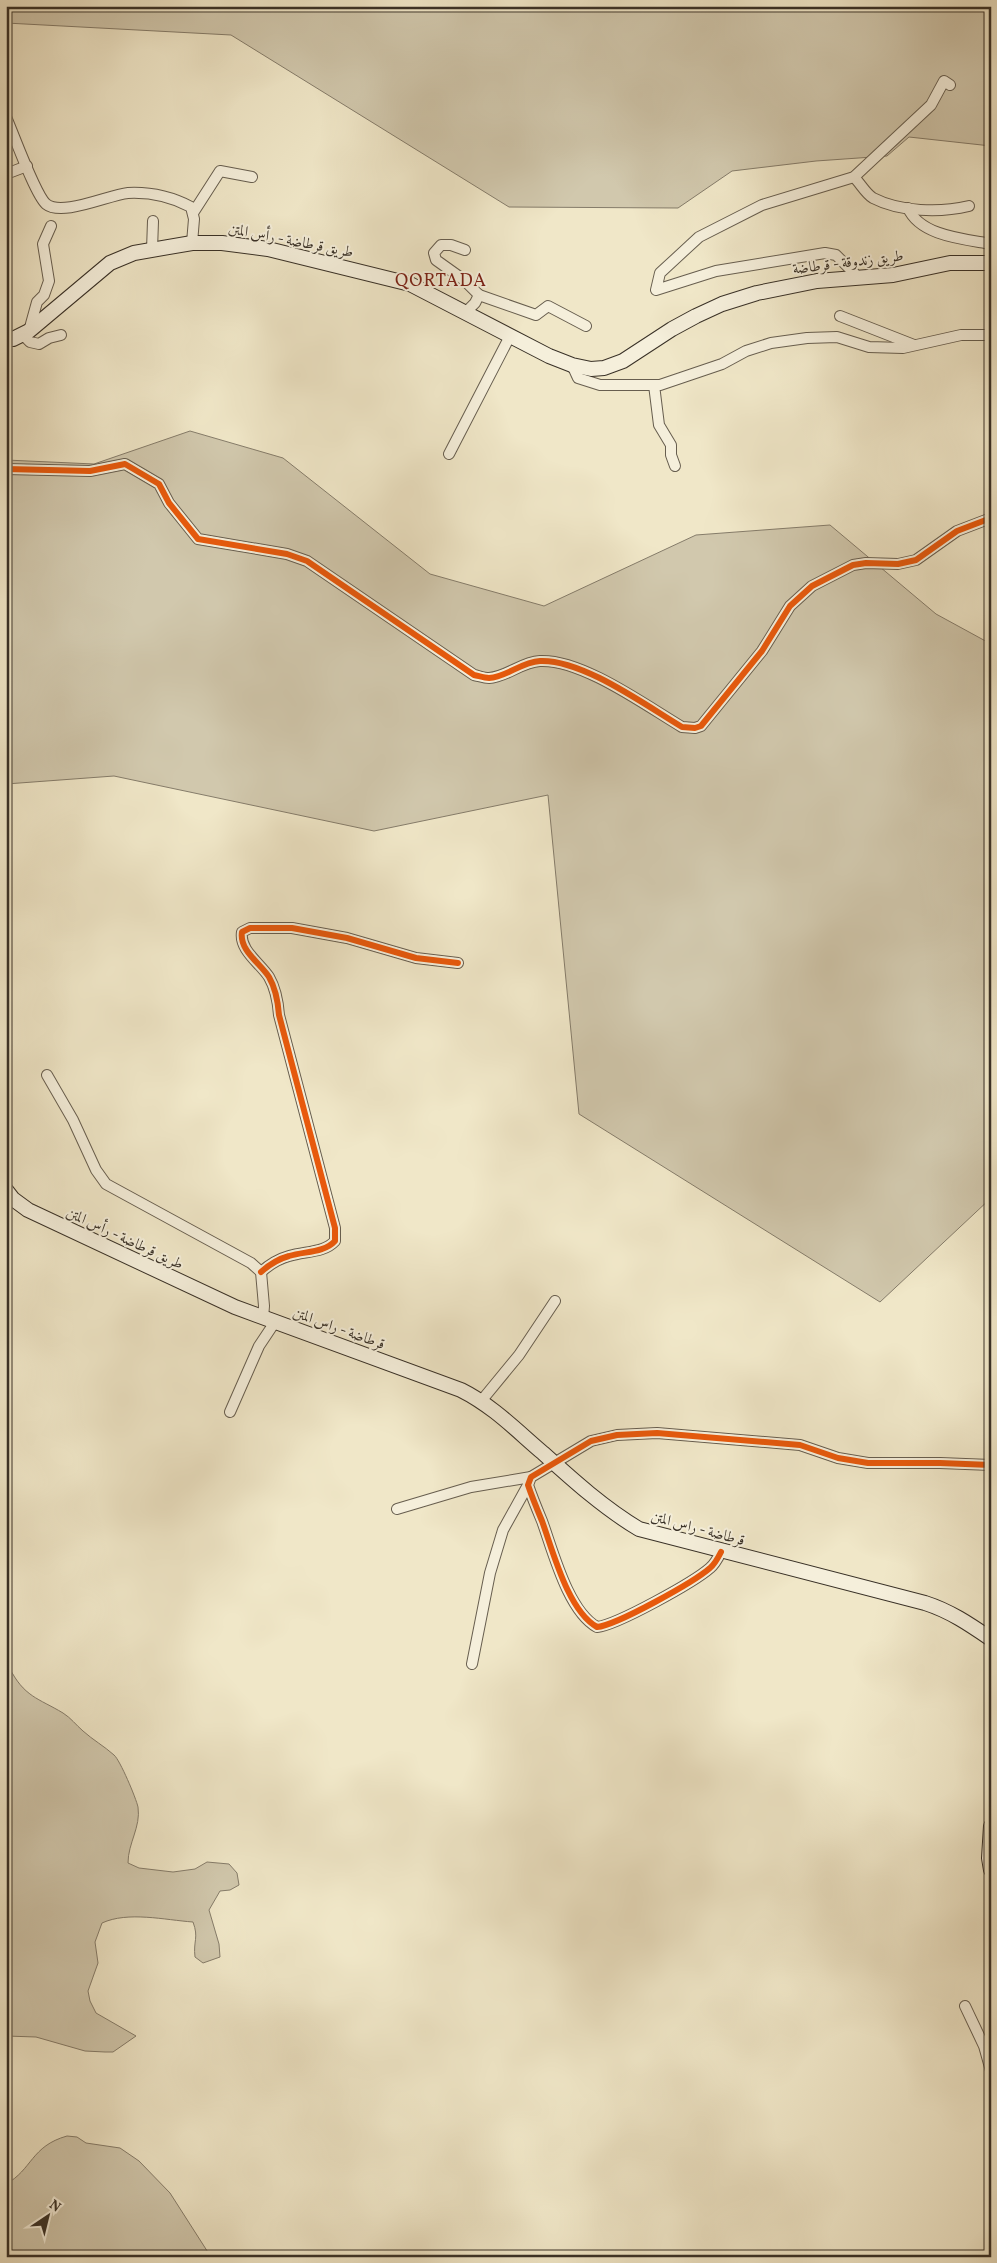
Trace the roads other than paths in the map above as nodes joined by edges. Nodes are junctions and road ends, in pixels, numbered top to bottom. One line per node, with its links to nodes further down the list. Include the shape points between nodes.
1 (950, 85): 6 (street, via 944,82 931,105)
2 (6, 117): 3 (street)
3 (27, 166): 4 (street); 9 (street, via 42,200 52,208 66,208 114,196 144,194 176,200 191,208)
4 (6, 174)
5 (252, 177): 9 (street, via 220,171)
6 (854, 177): 8 (street, via 871,197); 17 (street, via 762,205 699,237 660,273 656,290 716,271 825,253 836,254)
7 (969, 206): 8 (street, via 948,211)
8 (908, 208): 13 (street, via 912,217 939,234)
9 (193, 213): 12 (street)
10 (153, 221): 14 (street)
11 (51, 226): 22 (street, via 43,244 49,281)
12 (192, 243): 14 (main road, طريق قرطاضة - رأس المتن); 19 (main road, طريق قرطاضة - رأس المتن, via 222,242 268,249 376,274 410,284)
13 (991, 244)
14 (152, 250): 22 (main road, طريق قرطاضة - رأس المتن, via 110,263)
15 (465, 250): 18 (street, via 441,245 434,253 436,260)
16 (991, 263): 17 (main road, طريق زندوقة - قرطاضة, via 950,263 893,275)
17 (859, 278): 29 (main road, طريق زندوقة - قرطاضة, via 817,281 757,293 696,316 623,361 604,368)
18 (479, 295): 19 (street); 21 (street, via 536,315 548,306)
19 (466, 312): 24 (main road, طريق قرطاضة - رأس المتن)
20 (840, 316): 27 (street)
21 (586, 326)
22 (26, 333): 23 (street, via 30,342 39,344); 26 (main road, طريق قرطاضة - رأس المتن)
23 (61, 335)
24 (510, 336): 28 (main road, طريق قرطاضة - رأس المتن); 31 (street)
25 (991, 336): 27 (street, via 962,335)
26 (6, 338)
27 (915, 345): 30 (street, via 870,347 837,337 771,343 722,364)
28 (549, 356): 29 (main road, طريق زندوقة - قرطاضة)
29 (572, 365): 30 (street, via 578,378 600,385)
30 (654, 385): 32 (street, via 659,425 671,445)
31 (449, 454)
32 (675, 466)
33 (6, 469): 34 (street, via 90,471 125,464 159,484 169,503 198,539 287,554 307,561 474,675 489,678 538,661 561,662 582,669 682,727 695,728 701,726 762,651 790,606 812,586 853,565 898,564 916,560 957,531)
34 (991, 518)
35 (458, 963): 38 (street, via 416,958 347,938 292,928 250,928 242,932 246,949 269,978 277,995 279,1015 335,1228 335,1241 329,1247 290,1256 272,1263)
36 (47, 1075): 38 (street, via 106,1184 251,1263)
37 (6, 1190): 40 (main road, طريق قرطاضة - رأس المتن, via 28,1210)
38 (261, 1272): 41 (street, via 264,1306)
39 (556, 1301): 42 (street, via 519,1355)
40 (235, 1307): 41 (main road, قرطاضة - راس المتن)
41 (269, 1320): 42 (main road, قرطاضة - راس المتن); 43 (street)
42 (482, 1400): 44 (main road, قرطاضة - راس المتن)
43 (230, 1412)
44 (555, 1464): 45 (street, via 591,1441 657,1433 800,1445 868,1464 940,1462); 46 (street); 48 (main road, قرطاضة - راس المتن, via 607,1508 639,1529)
45 (991, 1465)
46 (529, 1481): 47 (street, via 471,1486); 48 (street, via 562,1579 580,1609 597,1627 616,1621 711,1568); 50 (street, via 503,1530 490,1573)
47 (397, 1509)
48 (721, 1552): 49 (main road, قرطاضة - راس المتن, via 947,1610)
49 (991, 1639)
50 (472, 1664)
51 (991, 1826): 52 (main road, via 988,1858)
52 (991, 1870)
53 (965, 2006): 54 (street, via 984,2046)
54 (991, 2071)

